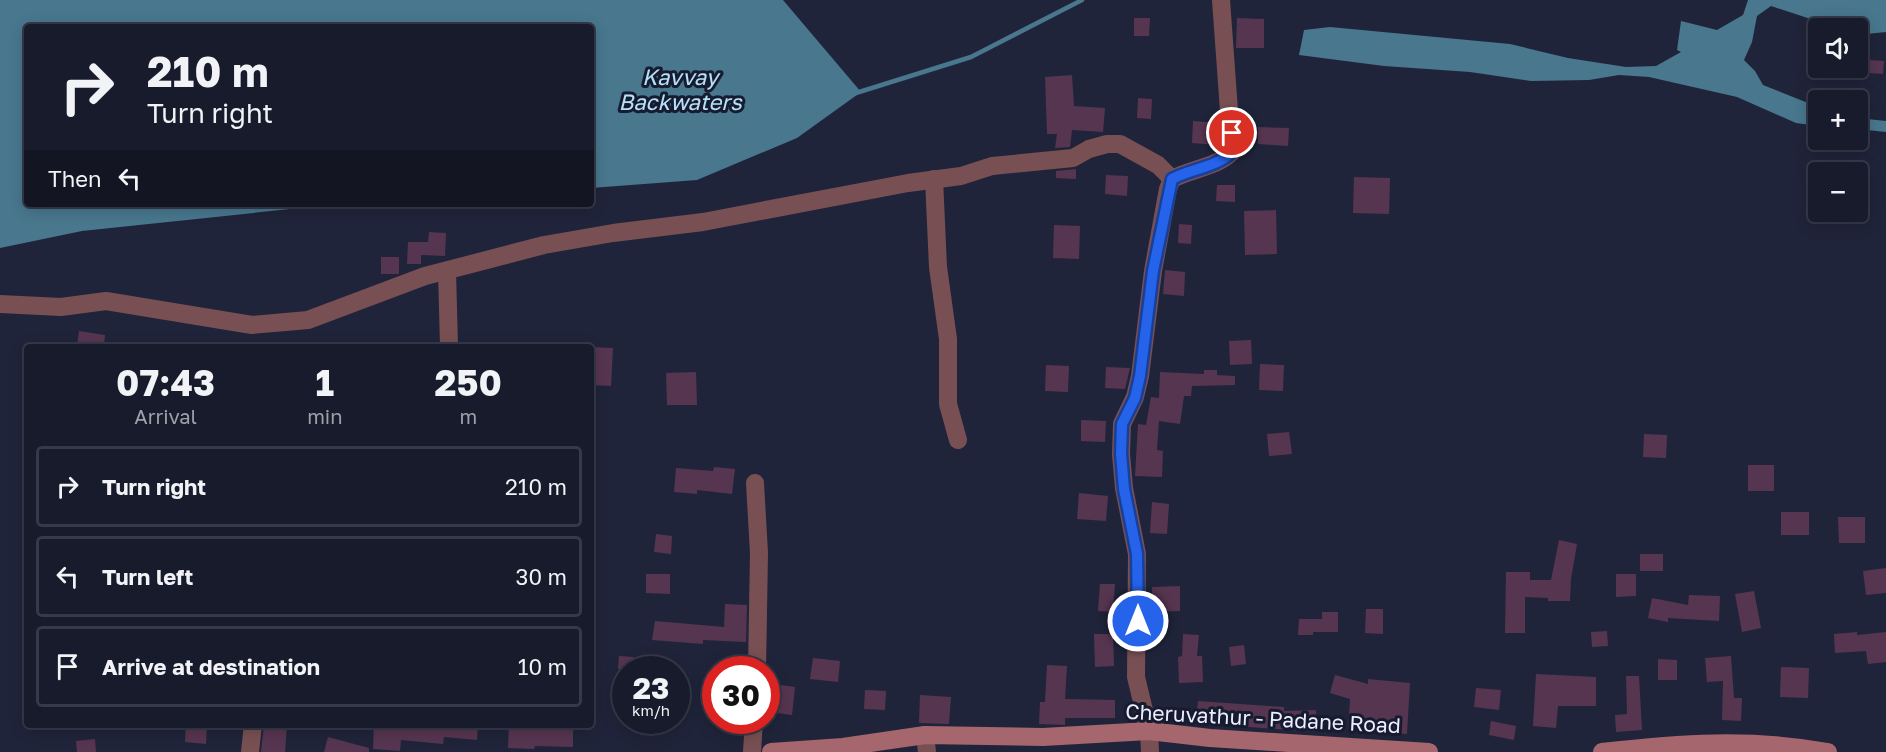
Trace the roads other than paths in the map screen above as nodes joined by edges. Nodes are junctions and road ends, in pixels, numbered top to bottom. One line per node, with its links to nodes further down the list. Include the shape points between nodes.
1 (1221, 0): 3 (street, via 1232,152 1224,160)
2 (934, 179): 3 (street, via 992,166 1073,158 1089,149 1120,144 1158,165); 4 (street, via 703,222 544,245); 7 (street, via 938,267 948,339 948,404)
3 (1172, 179): 11 (street, via 1153,271 1137,387 1122,424 1124,489 1137,554 1136,676)
4 (447, 271): 5 (street, via 308,320 252,325 106,301 61,307); 6 (street)
5 (0, 304)
6 (449, 344)
7 (958, 440)
8 (754, 483): 9 (street, via 759,553)
9 (757, 656)
10 (253, 728): 14 (street)
11 (1149, 731): 13 (main road, Cheruvathur - Padane Road); 17 (street); 18 (main road, Cheruvathur - Padane Road)
12 (753, 734): 15 (street)
13 (926, 744): 16 (main road, Cheruvathur - Padane Road)
14 (250, 752)
15 (752, 752)
16 (771, 752)
17 (1150, 752)
18 (1429, 752)
19 (1602, 752): 20 (main road, via 1680,742 1791,746)
20 (1828, 752)

